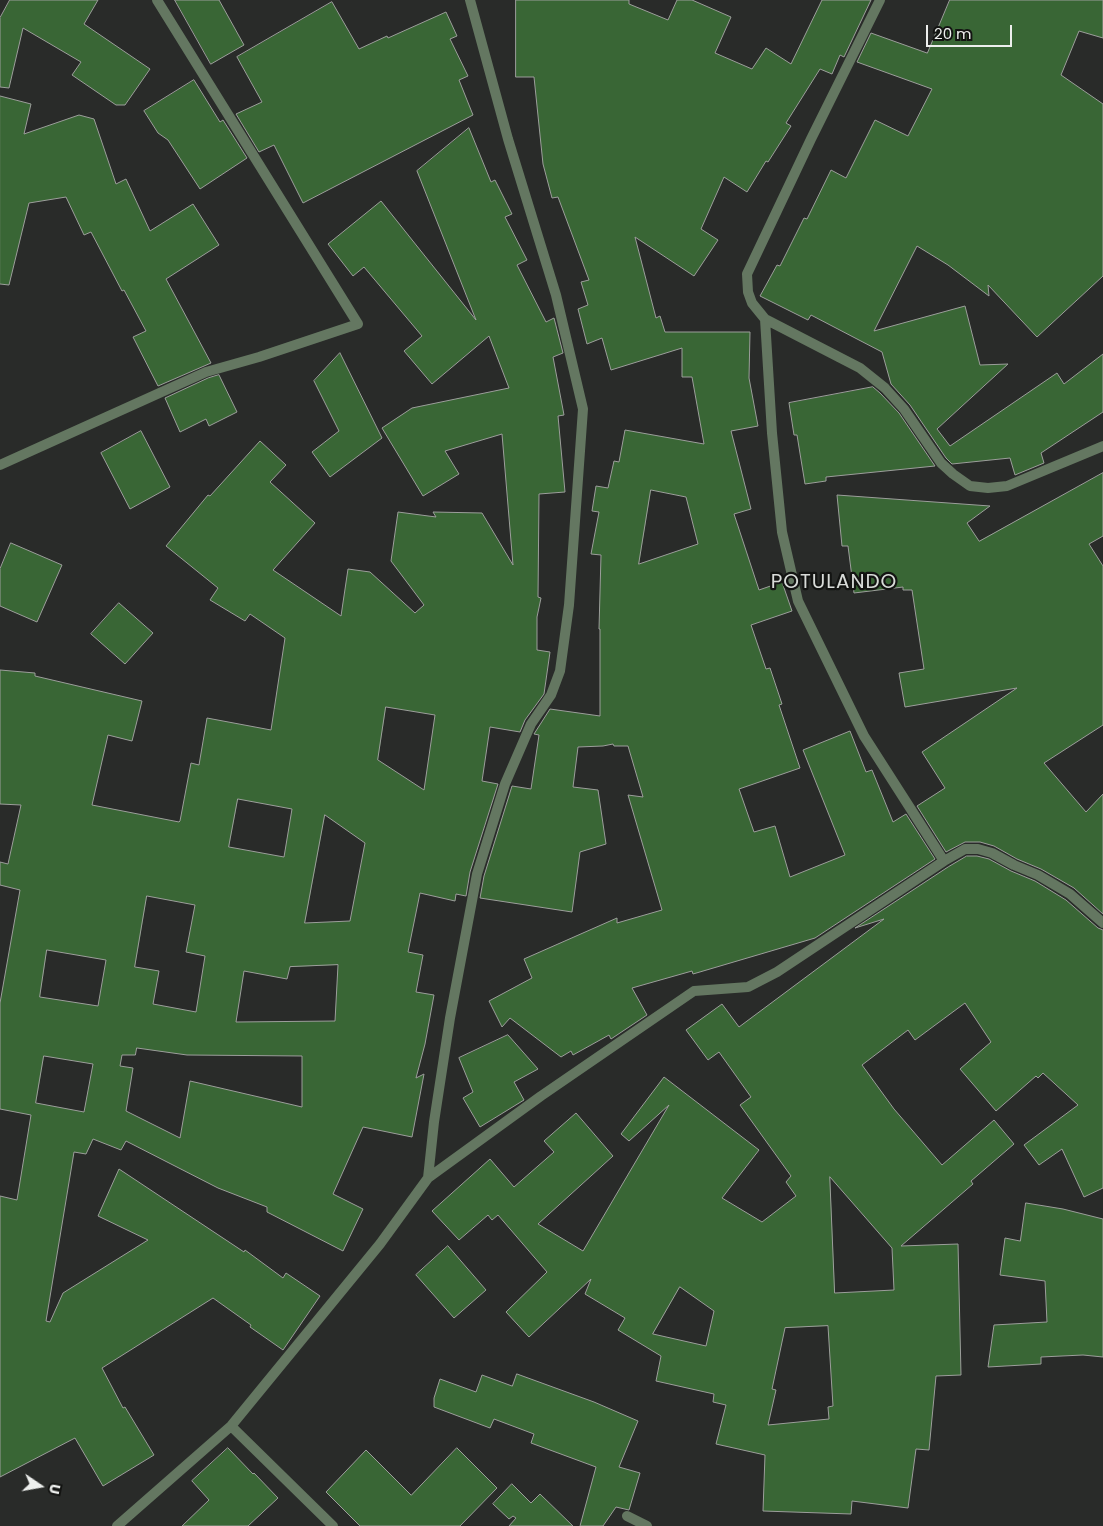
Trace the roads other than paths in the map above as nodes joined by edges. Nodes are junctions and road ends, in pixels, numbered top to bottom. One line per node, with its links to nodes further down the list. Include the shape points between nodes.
1 (157, 0): 6 (street, via 358,324 206,372)
2 (470, 0): 9 (street, via 556,295 583,409 569,605 560,671 551,695 531,724 505,784 478,874 450,1018)
3 (880, 0): 4 (street, via 747,274 752,303)
4 (765, 319): 5 (street, via 860,368 885,388 942,463 970,486 1007,486); 7 (street, via 782,532 798,601 864,736)
5 (1103, 446)
6 (0, 465)
7 (944, 861): 8 (street, via 965,849 992,853 1070,894); 9 (street, via 777,972 748,987 694,990)
8 (1103, 923)
9 (428, 1178): 10 (street, via 380,1244)
10 (231, 1426): 12 (street); 13 (street)
11 (627, 1516): 14 (street)
12 (118, 1526)
13 (333, 1526)
14 (647, 1526)

